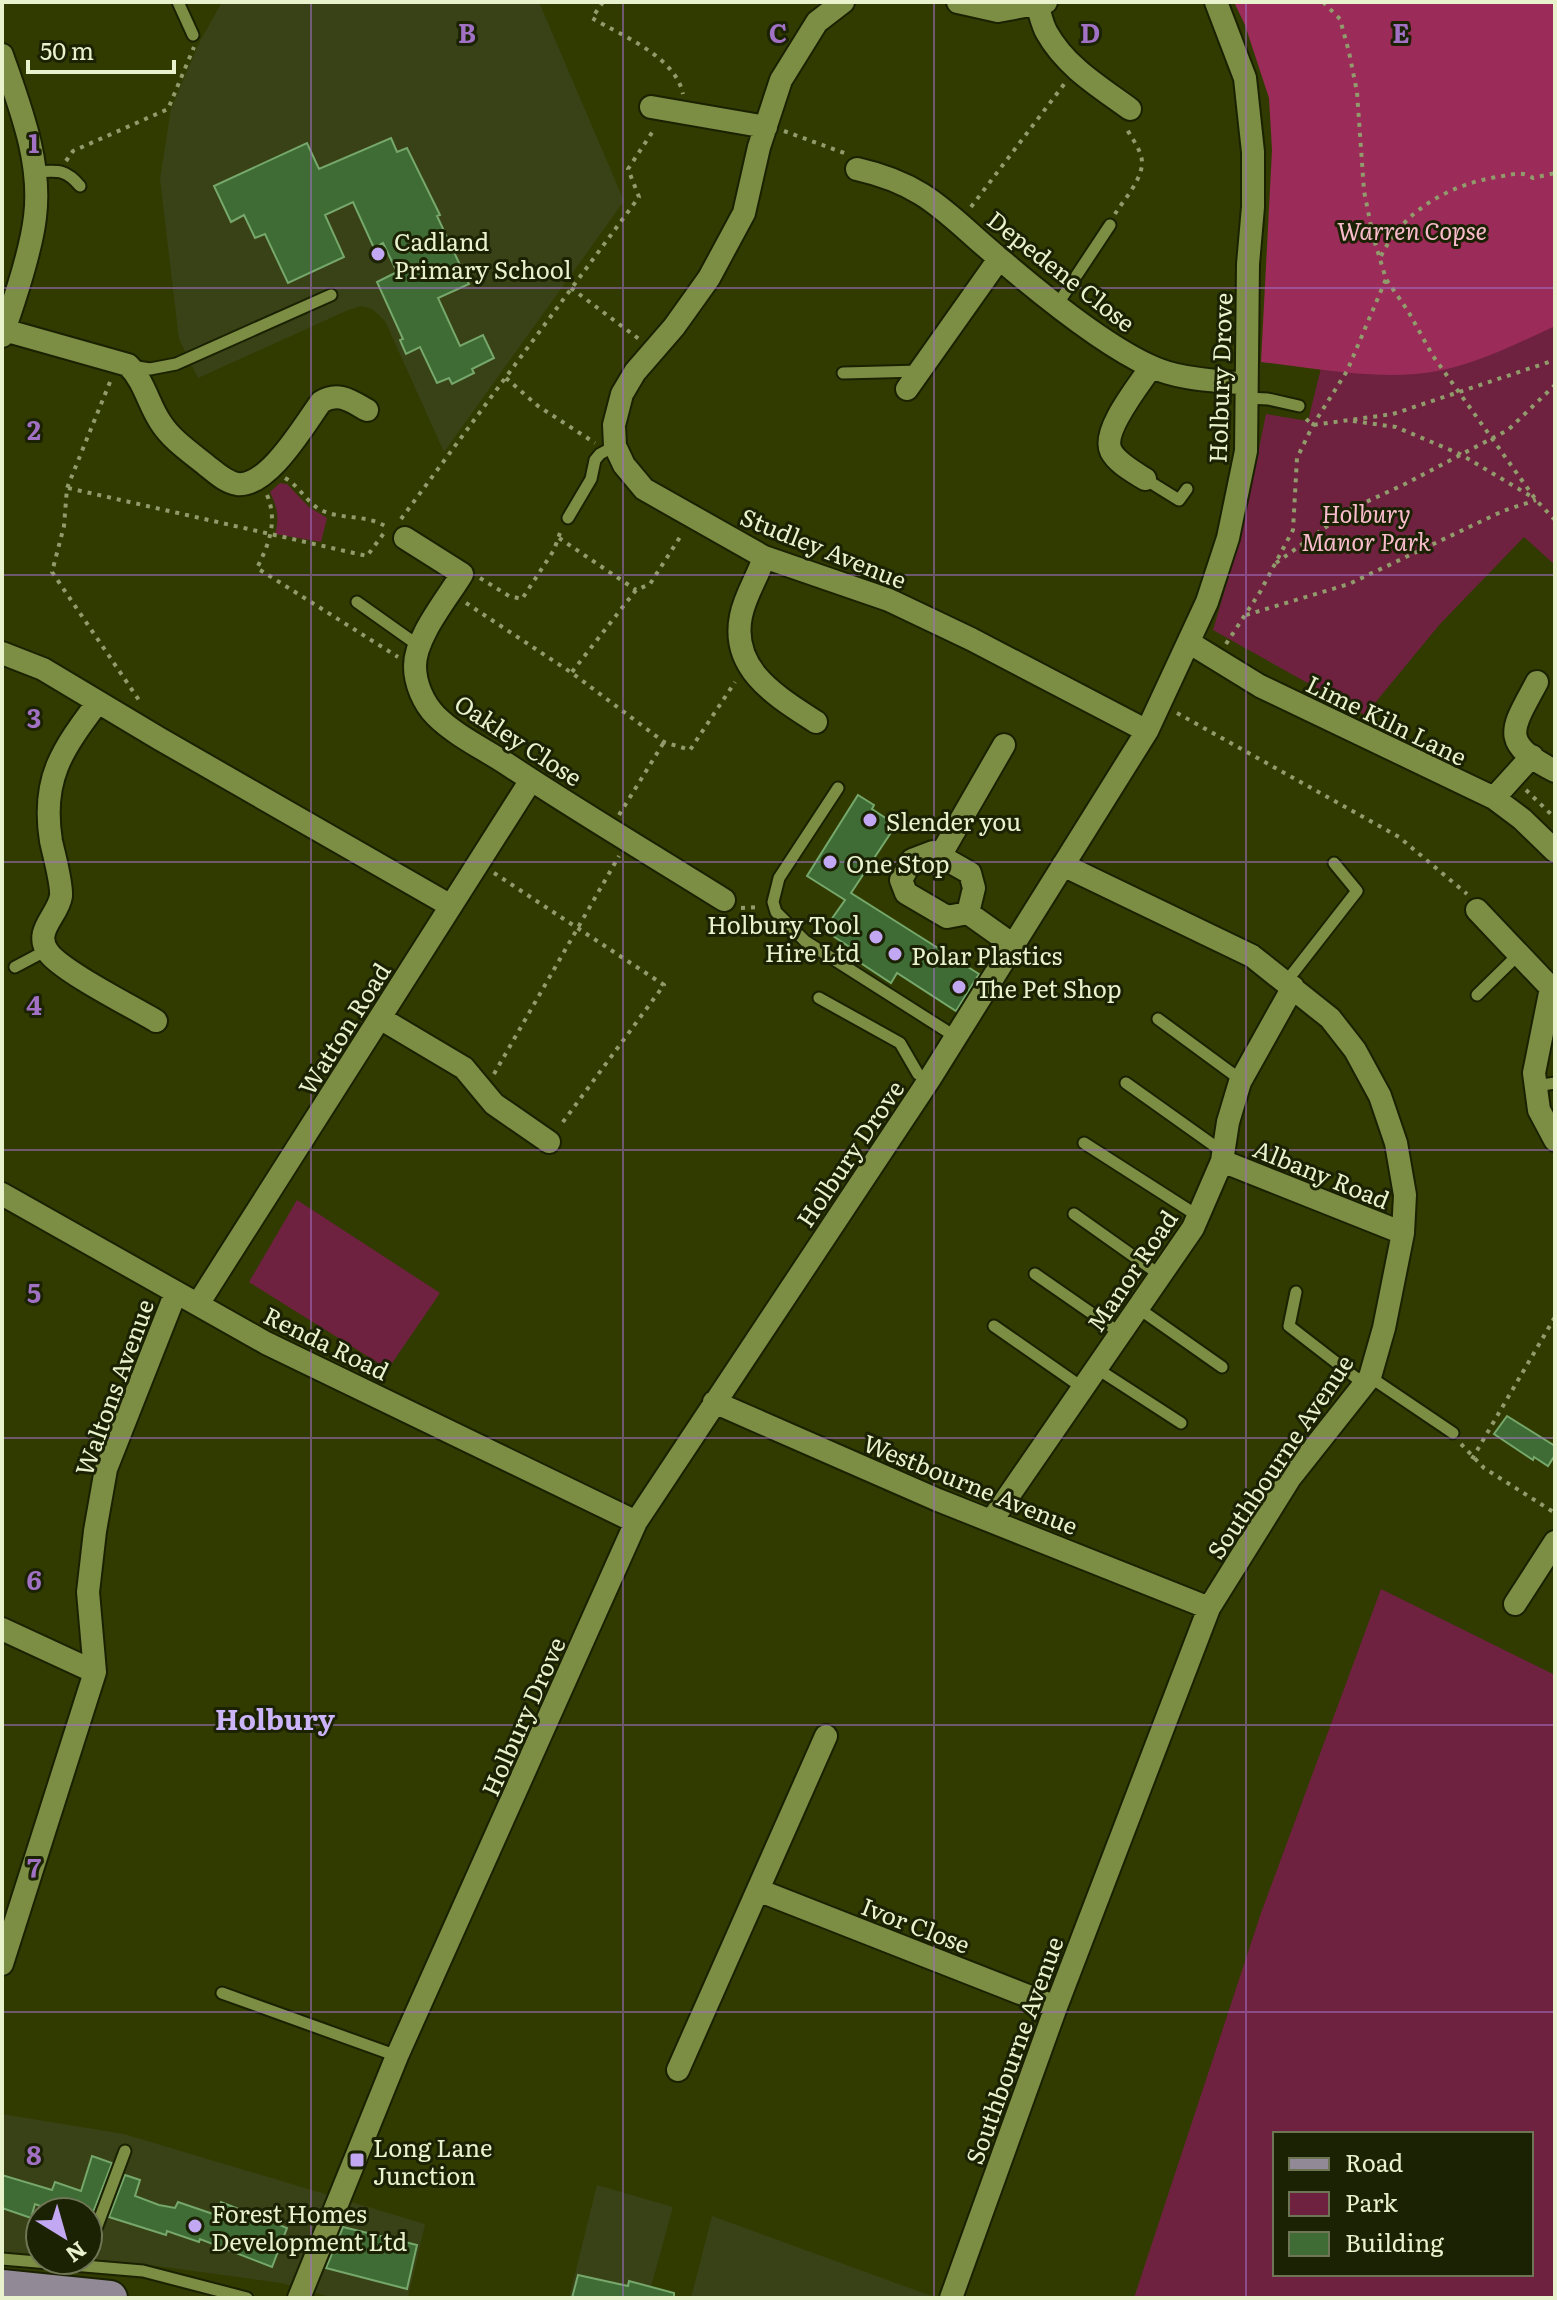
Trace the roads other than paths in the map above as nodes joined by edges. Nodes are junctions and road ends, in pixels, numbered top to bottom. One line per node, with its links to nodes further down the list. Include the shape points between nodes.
1 (178, 2): 6 (lane)
2 (843, 2): 10 (street, via 817,22 781,80)
3 (958, 2): 5 (street, via 998,11)
4 (1216, 2): 24 (street, Holbury Drove, via 1250,106 1253,207)
5 (1042, 3): 8 (street, via 1046,32 1076,69)
6 (193, 35)
7 (2, 55): 12 (street)
8 (1130, 109)
9 (667, 110): 10 (street)
10 (766, 127): 27 (street, via 744,213 709,278 622,394)
11 (857, 169): 15 (street, Depedene Close, via 888,176 937,202)
12 (35, 172): 13 (lane, via 62,171); 18 (street, via 35,218)
13 (80, 186)
14 (1110, 225): 17 (lane)
15 (999, 259): 17 (street, Depedene Close); 21 (street)
16 (331, 295): 19 (lane, via 176,364 150,369)
17 (1057, 305): 20 (street, Depedene Close)
18 (3, 333): 19 (street)
19 (122, 364): 26 (street, via 138,375 162,425 178,443 227,481 239,484 263,476 330,396)
20 (1151, 367): 24 (street, Depedene Close); 28 (street, via 1109,437 1110,450)
21 (921, 371): 22 (lane); 23 (street)
22 (843, 373)
23 (907, 389)
24 (1246, 391): 25 (lane); 34 (street, Holbury Drove, via 1246,451 1228,538)
25 (1299, 406)
26 (367, 410)
27 (611, 447): 30 (lane, via 595,460 591,479); 32 (street, Studley Avenue, via 644,489)
28 (1145, 479): 29 (lane, via 1179,500)
29 (1187, 489)
30 (568, 518)
31 (395, 532): 36 (street, via 456,583)
32 (764, 557): 39 (street, via 740,617 747,665 771,693); 40 (street, Studley Avenue, via 889,600)
33 (357, 602): 36 (lane)
34 (1190, 643): 40 (street, Holbury Drove); 46 (street, Lime Kiln Lane, via 1260,686)
35 (2, 653): 38 (street, via 43,669)
36 (417, 657): 44 (street, Oakley Close, via 424,700 435,715)
37 (1537, 682): 42 (street, via 1514,726 1519,746)
38 (98, 702): 52 (street); 56 (street, via 60,756 51,785 47,816 61,896 43,932)
39 (816, 722)
40 (1147, 731): 50 (street, Holbury Drove)
41 (1004, 745): 48 (street)
42 (1532, 756): 43 (street); 46 (street)
43 (1555, 771)
44 (531, 780): 51 (street, Oakley Close); 52 (street, Watton Road)
45 (838, 788): 65 (lane, via 779,878 776,912 805,941)
46 (1494, 798): 47 (street, Lime Kiln Lane)
47 (1555, 851)
48 (940, 856): 54 (street, via 970,873 974,888); 54 (street, via 933,852 912,860 901,880 906,893 947,917)
49 (1334, 863): 59 (lane, via 1357,891)
50 (1063, 865): 55 (street, Holbury Drove); 59 (street, Southbourne Avenue, via 1252,956)
51 (724, 900)
52 (451, 906): 62 (street, Watton Road)
53 (1477, 910): 57 (street)
54 (968, 913): 55 (street)
55 (1013, 945): 65 (street, Holbury Drove)
56 (47, 950): 58 (lane); 64 (street)
57 (1519, 954): 60 (lane); 69 (street, via 1551,988 1534,1073)
58 (15, 967)
59 (1289, 985): 67 (street, Manor Road); 77 (street, Southbourne Avenue, via 1330,1018 1380,1096 1396,1143 1405,1195)
60 (1477, 995)
61 (819, 998): 66 (lane, via 900,1043 918,1074)
62 (380, 1018): 71 (street, via 464,1068 494,1104); 82 (street, Watton Road)
63 (1158, 1019): 67 (lane)
64 (156, 1021)
65 (956, 1037): 66 (street, Holbury Drove)
66 (929, 1080): 90 (street, Holbury Drove)
67 (1241, 1080): 73 (street, Manor Road)
68 (1126, 1083): 73 (lane)
69 (1545, 1085): 70 (street, via 1539,1110)
70 (1555, 1140)
71 (549, 1142)
72 (1084, 1143): 76 (lane)
73 (1222, 1157): 76 (street, Manor Road); 77 (street, Albany Road)
74 (2, 1194): 80 (street, Renda Road)
75 (1074, 1214): 79 (lane)
76 (1198, 1216): 79 (street, Manor Road)
77 (1403, 1233): 88 (street, Southbourne Avenue)
78 (1035, 1274): 85 (lane)
79 (1160, 1275): 83 (street, Manor Road)
80 (176, 1292): 82 (street, Renda Road); 99 (street, Waltons Avenue, via 106,1469 88,1592)
81 (1296, 1292): 88 (lane, via 1289,1326)
82 (198, 1304): 94 (street, Renda Road, via 266,1343)
83 (1138, 1308): 85 (street, Manor Road); 86 (lane)
84 (994, 1326): 89 (lane)
85 (1120, 1333): 87 (street, Manor Road)
86 (1222, 1367)
87 (1096, 1368): 89 (street, Manor Road); 91 (lane)
88 (1367, 1381): 92 (lane); 97 (street, Southbourne Avenue, via 1290,1478)
89 (1083, 1388): 93 (street, Manor Road)
90 (714, 1402): 93 (street, Westbourne Avenue); 94 (street, Holbury Drove)
91 (1181, 1423)
92 (1453, 1433)
93 (992, 1520): 97 (street, Westbourne Avenue)
94 (636, 1522): 105 (street, Holbury Drove)
95 (1555, 1542): 96 (street)
96 (1515, 1604)
97 (1209, 1608): 104 (street, Southbourne Avenue)
98 (2, 1629): 99 (street)
99 (95, 1672): 102 (street, Waltons Avenue)
100 (826, 1736): 101 (street)
101 (758, 1890): 104 (street, Ivor Close); 106 (street)
102 (2, 1964)
103 (222, 1993): 105 (lane)
104 (1056, 2007): 116 (street, Southbourne Avenue)
105 (397, 2056): 115 (street, Holbury Drove)
106 (678, 2070)
107 (125, 2151): 108 (lane)
108 (104, 2207)
109 (2, 2259): 110 (lane)
110 (24, 2260)
111 (104, 2266): 114 (lane)
112 (2, 2287): 113 (main road)
113 (110, 2298)
114 (247, 2298)
115 (299, 2298)
116 (951, 2298)

